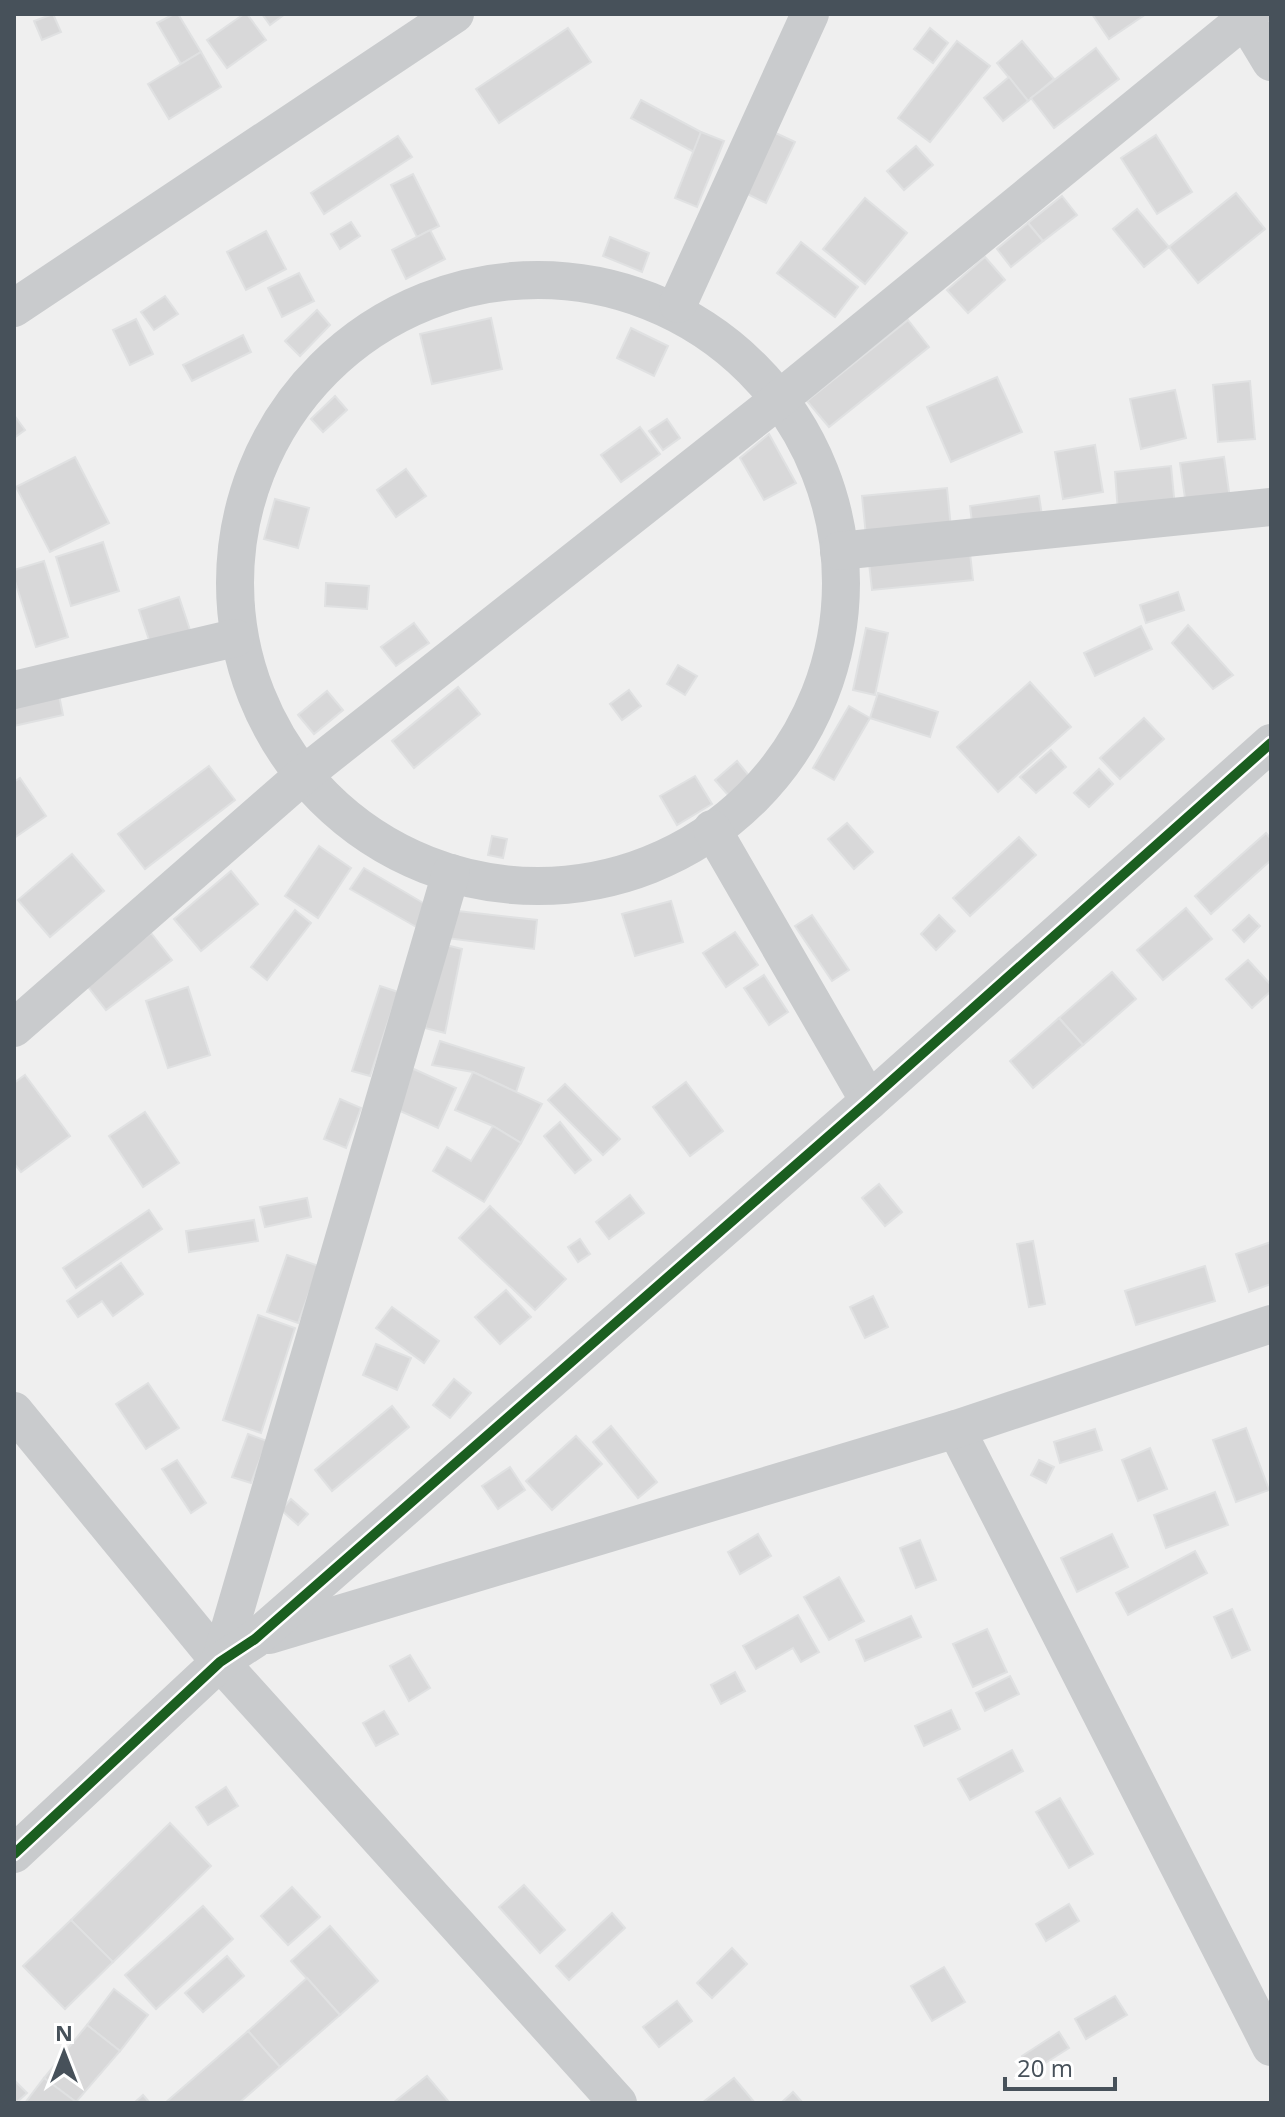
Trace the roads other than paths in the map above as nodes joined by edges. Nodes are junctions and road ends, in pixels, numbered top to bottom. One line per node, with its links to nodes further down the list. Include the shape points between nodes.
1 (455, 14): 6 (street)
2 (810, 14): 5 (street)
3 (1246, 16): 4 (street); 7 (street)
4 (1271, 62)
5 (678, 304): 7 (street, via 758,371); 10 (street, via 600,285 488,282 353,339 263,446 234,540)
6 (14, 308)
7 (777, 401): 9 (street, via 826,479); 13 (street)
8 (1271, 507): 9 (street)
9 (839, 551): 14 (street, via 844,571 828,679 769,782)
10 (235, 638): 11 (street); 13 (street, via 268,728)
11 (14, 690)
12 (1271, 743): 17 (street)
13 (307, 772): 15 (street, via 357,830 436,871); 16 (street)
14 (712, 829): 15 (street, via 689,847 635,872 530,887); 17 (street)
15 (451, 873): 22 (street)
16 (14, 1028)
17 (869, 1101): 21 (street)
18 (1271, 1324): 20 (street)
19 (14, 1411): 22 (street)
20 (956, 1429): 21 (street); 24 (street)
21 (255, 1639): 22 (street)
22 (220, 1662): 23 (street); 25 (street)
23 (14, 1854)
24 (1271, 2047)
25 (618, 2103)

